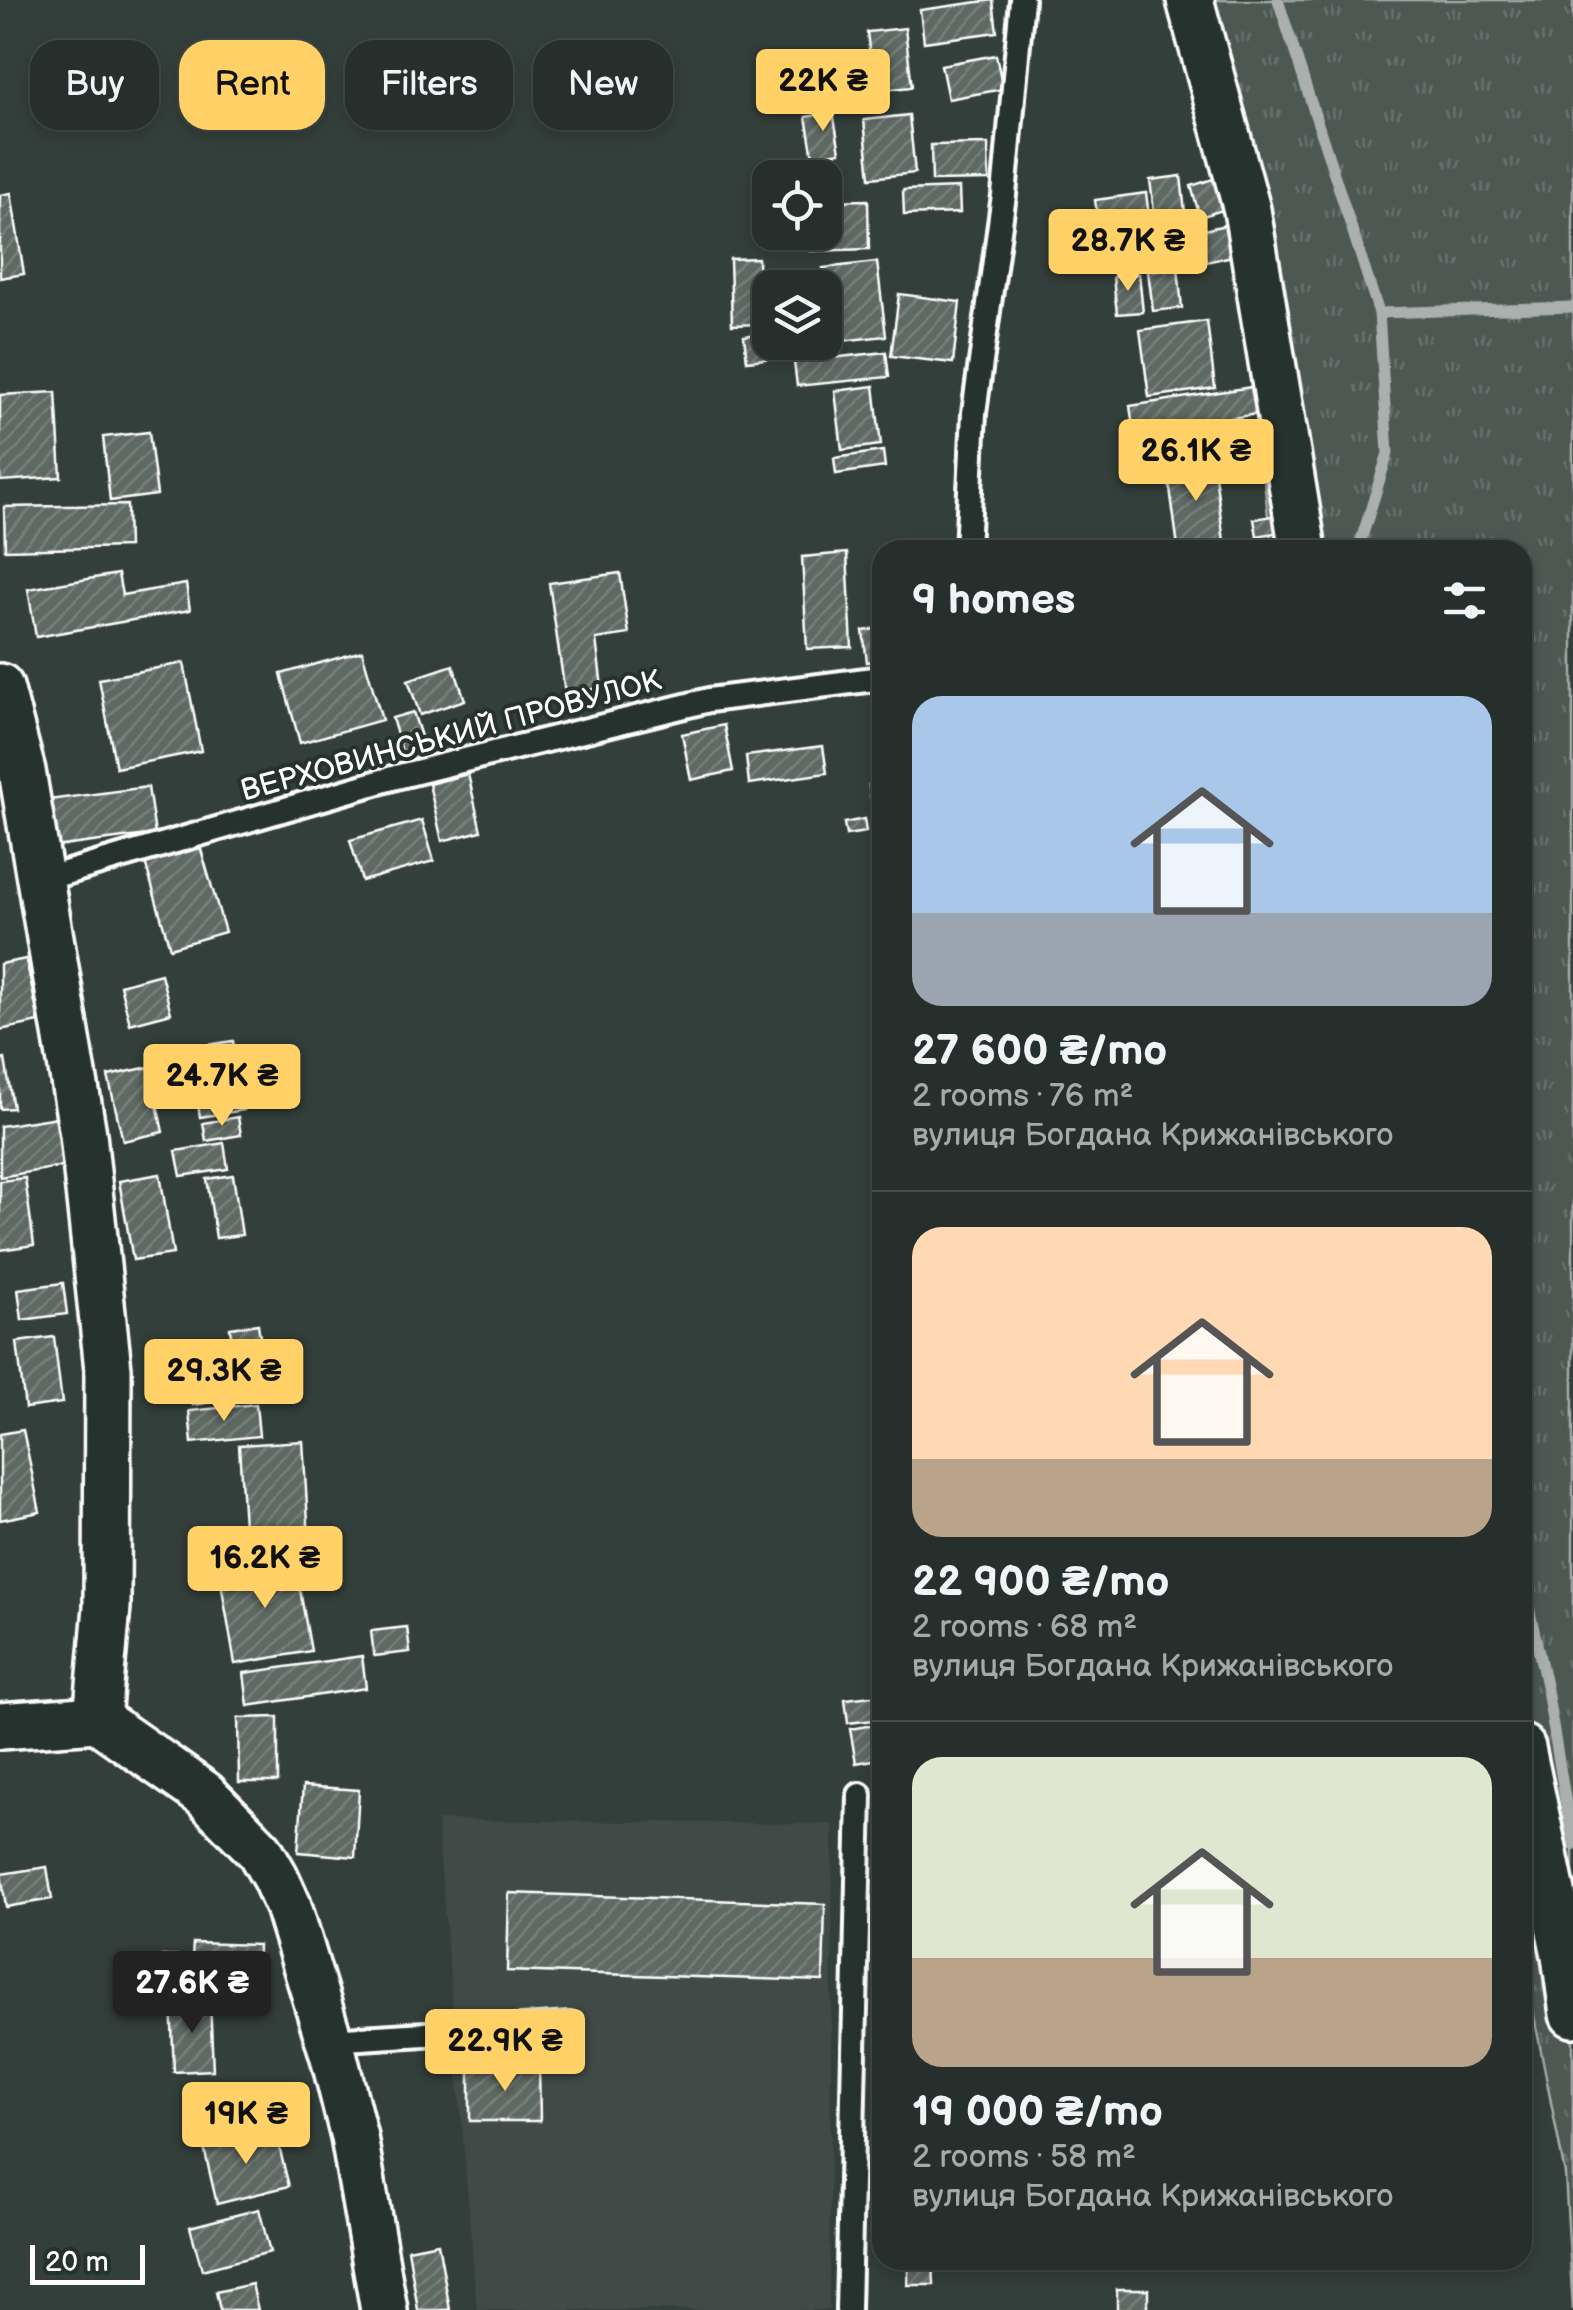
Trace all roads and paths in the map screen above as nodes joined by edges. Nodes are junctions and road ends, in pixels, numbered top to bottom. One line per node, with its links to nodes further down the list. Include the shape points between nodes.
1 (1022, 0): 3 (lane, via 974,414)
2 (1190, 0): 4 (street, via 1247,210)
3 (968, 540)
4 (1302, 540)
5 (872, 679): 7 (lane, ВЕРХОВИНСЬКИЙ ПРОВУЛОК, via 710,700 396,777)
6 (0, 687): 7 (street)
7 (40, 880): 8 (street, via 82,1134 108,1369 107,1607)
8 (98, 1719): 9 (street); 14 (street, via 204,1794 260,1851 288,1906)
9 (0, 1726)
10 (860, 1795): 16 (lane)
11 (1532, 1795): 12 (street)
12 (1573, 2014)
13 (570, 2025): 14 (lane)
14 (328, 2040): 15 (street, via 354,2137)
15 (384, 2310)
16 (848, 2310)

